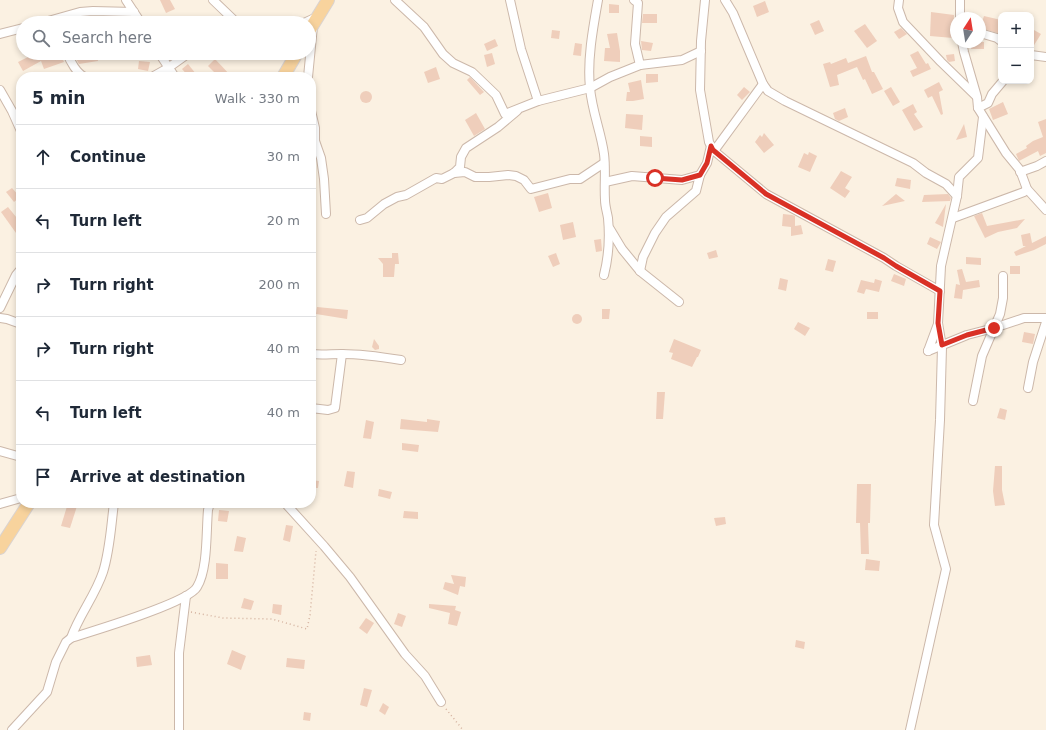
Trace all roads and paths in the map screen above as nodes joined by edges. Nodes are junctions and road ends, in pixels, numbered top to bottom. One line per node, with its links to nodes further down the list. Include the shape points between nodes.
1 (126, 0): 13 (street)
2 (213, 0): 17 (street)
3 (328, 0): 18 (main road)
4 (335, 0): 19 (street)
5 (395, 0): 47 (street, via 424,27 443,54 472,72 496,96 505,114)
6 (510, 0): 46 (street, via 521,49)
7 (598, 0): 43 (street, via 592,29)
8 (634, 0): 34 (street, via 638,3 635,44)
9 (705, 0): 26 (street)
10 (725, 0): 41 (street)
11 (899, 0): 45 (street, via 898,8 904,22)
12 (960, 0): 14 (street)
13 (134, 12): 15 (street, via 93,11); 16 (street)
14 (960, 12)
15 (68, 16)
16 (136, 16)
17 (230, 16)
18 (316, 17)
19 (316, 19)
20 (16, 30): 22 (street)
21 (16, 33): 22 (street)
22 (0, 34)
23 (986, 35): 24 (street)
24 (998, 39)
25 (963, 48): 45 (street)
26 (701, 51): 34 (street, via 682,60); 52 (street, via 700,90)
27 (1034, 56): 28 (street)
28 (1046, 57)
29 (70, 60): 36 (street)
30 (163, 60): 35 (street)
31 (179, 60): 35 (street)
32 (293, 60): 39 (main road)
33 (309, 60): 40 (street)
34 (640, 65): 43 (street)
35 (168, 68): 37 (street); 38 (street)
36 (78, 72)
37 (161, 72)
38 (171, 72)
39 (286, 72)
40 (308, 72)
41 (763, 84): 52 (street); 60 (street, via 768,91 785,101 913,163 946,184)
42 (1000, 84): 48 (street, via 988,103)
43 (590, 88): 46 (street); 54 (street)
44 (0, 90): 50 (street)
45 (977, 97): 48 (street)
46 (538, 101): 47 (street)
47 (521, 107): 55 (street, via 498,127 466,148 460,157 460,167)
48 (978, 108): 49 (street)
49 (983, 117): 56 (street); 60 (street, via 978,158 959,177)
50 (16, 120)
51 (316, 144): 62 (street, via 323,172)
52 (712, 149): 57 (street); 70 (street, via 766,194)
53 (1046, 161): 56 (street)
54 (604, 163): 55 (street, via 580,179 531,189 524,180 516,176 489,178); 58 (street)
55 (454, 172): 64 (street, via 442,179 436,178 406,196 397,197)
56 (1020, 172): 59 (street)
57 (700, 175): 58 (street, via 682,180 632,176); 66 (street, via 696,191 666,217 655,233 643,257)
58 (605, 182): 65 (street)
59 (1027, 189): 61 (street); 63 (street)
60 (957, 196): 63 (street)
61 (1046, 210)
62 (326, 214)
63 (953, 218): 70 (street, via 942,266)
64 (360, 220)
65 (608, 226): 66 (street); 68 (street, via 609,255)
66 (640, 271): 71 (street)
67 (16, 275): 72 (street)
68 (604, 276)
69 (1003, 276): 78 (street, via 1000,314)
70 (940, 291): 77 (street)
71 (679, 302)
72 (0, 308)
73 (0, 318): 75 (street)
74 (1046, 318): 78 (street, via 1024,318)
75 (16, 322)
76 (1046, 322): 83 (street, via 1033,362)
77 (938, 323): 79 (street); 79 (street, via 928,350)
78 (993, 329): 79 (street, via 967,335); 84 (street, via 982,356)
79 (942, 345): 103 (street, via 934,525 946,569)
80 (316, 354): 81 (street)
81 (342, 354): 82 (street); 85 (street, via 335,408)
82 (401, 360)
83 (1028, 388)
84 (973, 401)
85 (316, 409)
86 (0, 452): 87 (street)
87 (16, 456)
88 (16, 499): 89 (street)
89 (0, 504)
90 (26, 508): 95 (main road)
91 (113, 508): 98 (street, via 109,549 103,573)
92 (209, 508): 96 (street, via 202,576 196,589)
93 (289, 508): 94 (street)
94 (317, 539): 97 (path, via 311,607 306,629 272,619 223,618); 99 (street, via 350,577)
95 (0, 548)
96 (186, 596): 97 (street); 98 (street, via 152,611)
97 (184, 611): 101 (street, via 178,653)
98 (71, 638): 100 (street, via 66,642 56,662 47,692)
99 (441, 702): 102 (path)
100 (12, 730)
101 (179, 730)
102 (462, 730)
103 (910, 730)

